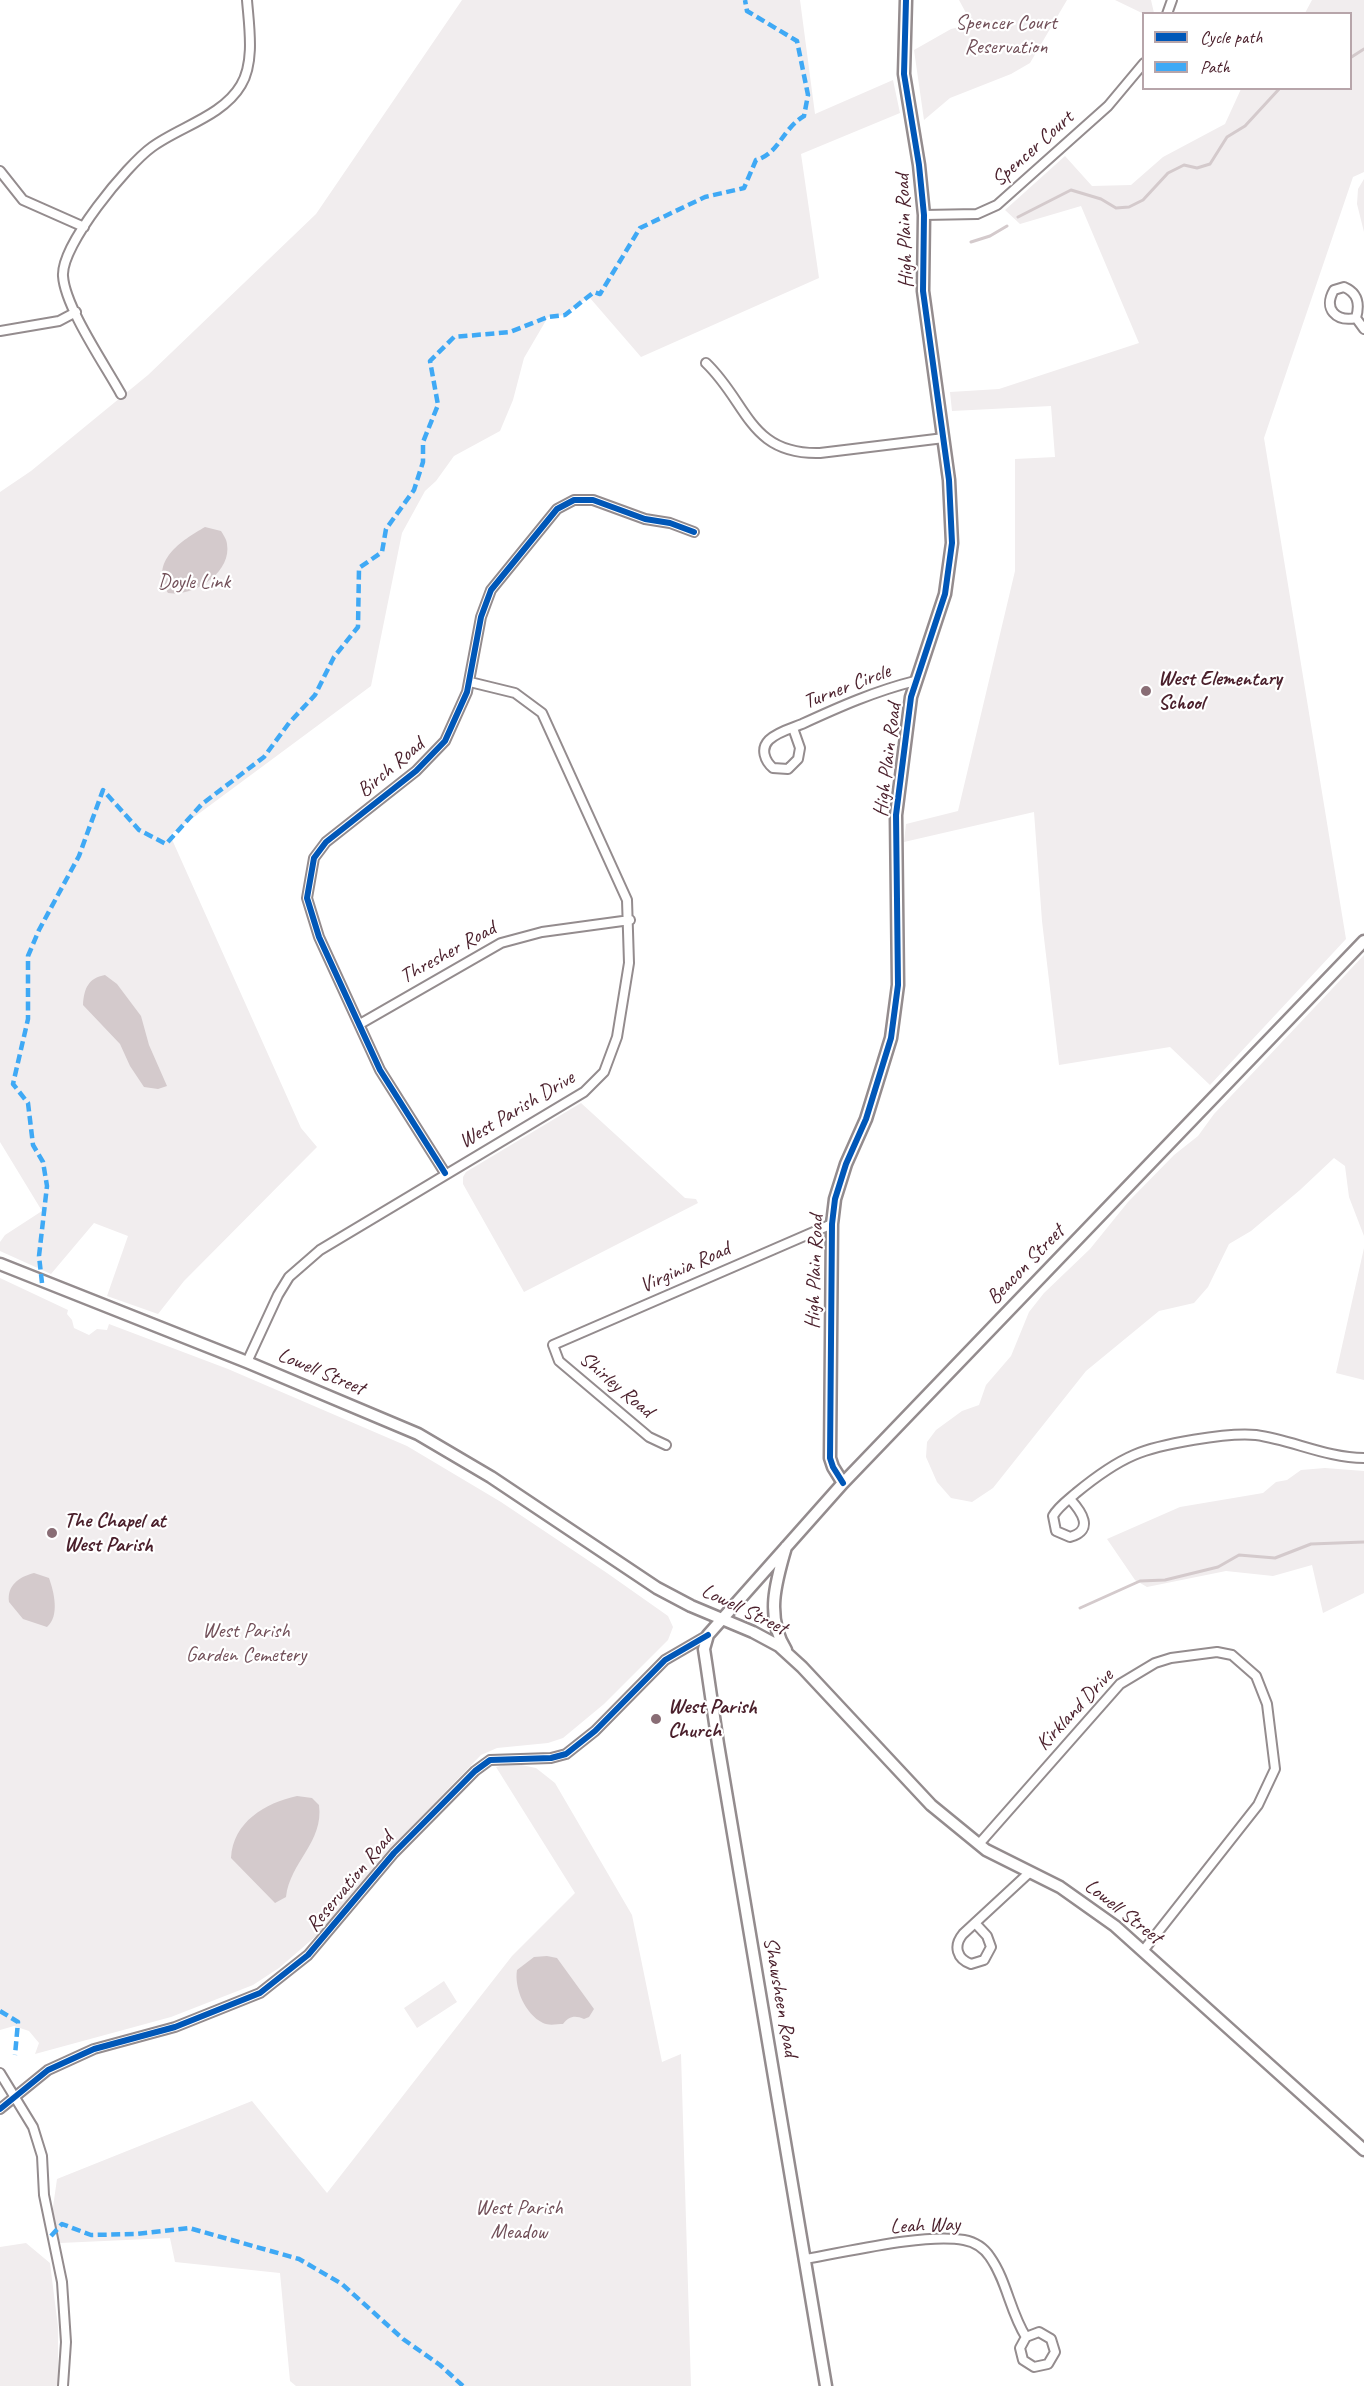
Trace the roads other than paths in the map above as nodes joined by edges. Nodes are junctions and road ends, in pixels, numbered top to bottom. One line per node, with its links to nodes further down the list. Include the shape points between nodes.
1 (247, 0): 6 (street, via 249,58 240,88 220,106 139,158)
2 (906, 0): 5 (main road, High Plain Road, via 904,74 920,165)
3 (1142, 64): 5 (street, Spencer Court, via 1108,106 1004,200 977,214)
4 (0, 171): 6 (street, via 23,200)
5 (924, 215): 13 (main road, High Plain Road, via 923,291)
6 (84, 227): 7 (street, via 71,246 63,269 65,288)
7 (76, 312): 10 (street, via 59,321); 12 (street)
8 (1356, 318): 8 (street, via 1357,298 1352,290 1334,290 1329,298 1334,315 1348,320); 9 (street)
9 (1364, 329)
10 (0, 331)
11 (706, 363): 13 (street, via 727,386 754,429 782,449 820,453)
12 (121, 394)
13 (944, 438): 15 (main road, High Plain Road, via 951,504 951,556 945,594)
14 (694, 532): 16 (street, Birch Road, via 594,500 580,499 562,505 491,590 481,618)
15 (915, 681): 17 (street, Turner Circle, via 869,694); 22 (main road, High Plain Road, via 896,815 898,985 891,1038 866,1119 846,1164)
16 (470, 682): 18 (street, West Parish Drive, via 515,693 542,712 625,894); 20 (street, Birch Road, via 455,722 437,751 326,842 311,867 307,890 311,915)
17 (793, 728): 17 (street, Turner Circle, via 772,737 765,746 766,760 773,768 788,769 798,759 800,748)
18 (630, 920): 20 (street, Thresher Road, via 542,932 501,943); 21 (street, West Parish Drive, via 623,1007 612,1053 598,1080)
19 (1364, 941): 28 (main road, Beacon Street)
20 (360, 1024): 21 (street, Birch Road, via 392,1091)
21 (445, 1173): 25 (street, West Parish Drive, via 300,1266 278,1294)
22 (832, 1224): 24 (street, Virginia Road); 28 (main road, High Plain Road, via 830,1458)
23 (0, 1264): 25 (main road, Lowell Street)
24 (553, 1345): 26 (street, Shirley Road, via 559,1361 650,1437)
25 (247, 1362): 31 (main road, Lowell Street, via 392,1422 447,1450 657,1588)
26 (666, 1445)
27 (1364, 1458): 29 (street, via 1257,1436 1223,1436 1131,1456)
28 (843, 1483): 30 (main road, Beacon Street)
29 (1070, 1499): 29 (street, via 1083,1513 1085,1523 1080,1533 1070,1537 1056,1531 1052,1521 1056,1511)
30 (787, 1544): 31 (main road, Beacon Street); 33 (main road, via 774,1592 774,1618 777,1635)
31 (720, 1619): 32 (main road); 33 (main road, Lowell Street, via 753,1632)
32 (708, 1635): 39 (street, Reservation Road, via 665,1660 595,1731 566,1754 490,1760 475,1771 394,1853 308,1956 260,1993 175,2027 94,2049 48,2070); 42 (main road, Shawsheen Road, via 704,1649 716,1733)
33 (792, 1657): 34 (main road, Lowell Street, via 931,1805)
34 (979, 1844): 35 (main road, Lowell Street); 37 (street, Kirkland Drive, via 1120,1684 1171,1658 1216,1652 1232,1655 1256,1676 1267,1704 1275,1769 1258,1805)
35 (1030, 1872): 36 (street); 37 (main road, Lowell Street, via 1087,1905)
36 (975, 1923): 36 (street, via 991,1947 984,1960 971,1964 962,1959 957,1947)
37 (1143, 1951): 41 (main road, Lowell Street)
38 (0, 2073): 39 (street)
39 (16, 2096): 40 (street, Reservation Road); 44 (street, via 33,2127 42,2156 44,2195 62,2282 66,2342)
40 (0, 2109)
41 (1364, 2150)
42 (805, 2259): 43 (street, Leah Way, via 904,2243 970,2242 992,2259); 45 (main road, Shawsheen Road)
43 (1026, 2337): 43 (street, Leah Way, via 1039,2332 1051,2339 1055,2352 1048,2364 1034,2367 1023,2360 1020,2348)
44 (63, 2386)
45 (826, 2386)

